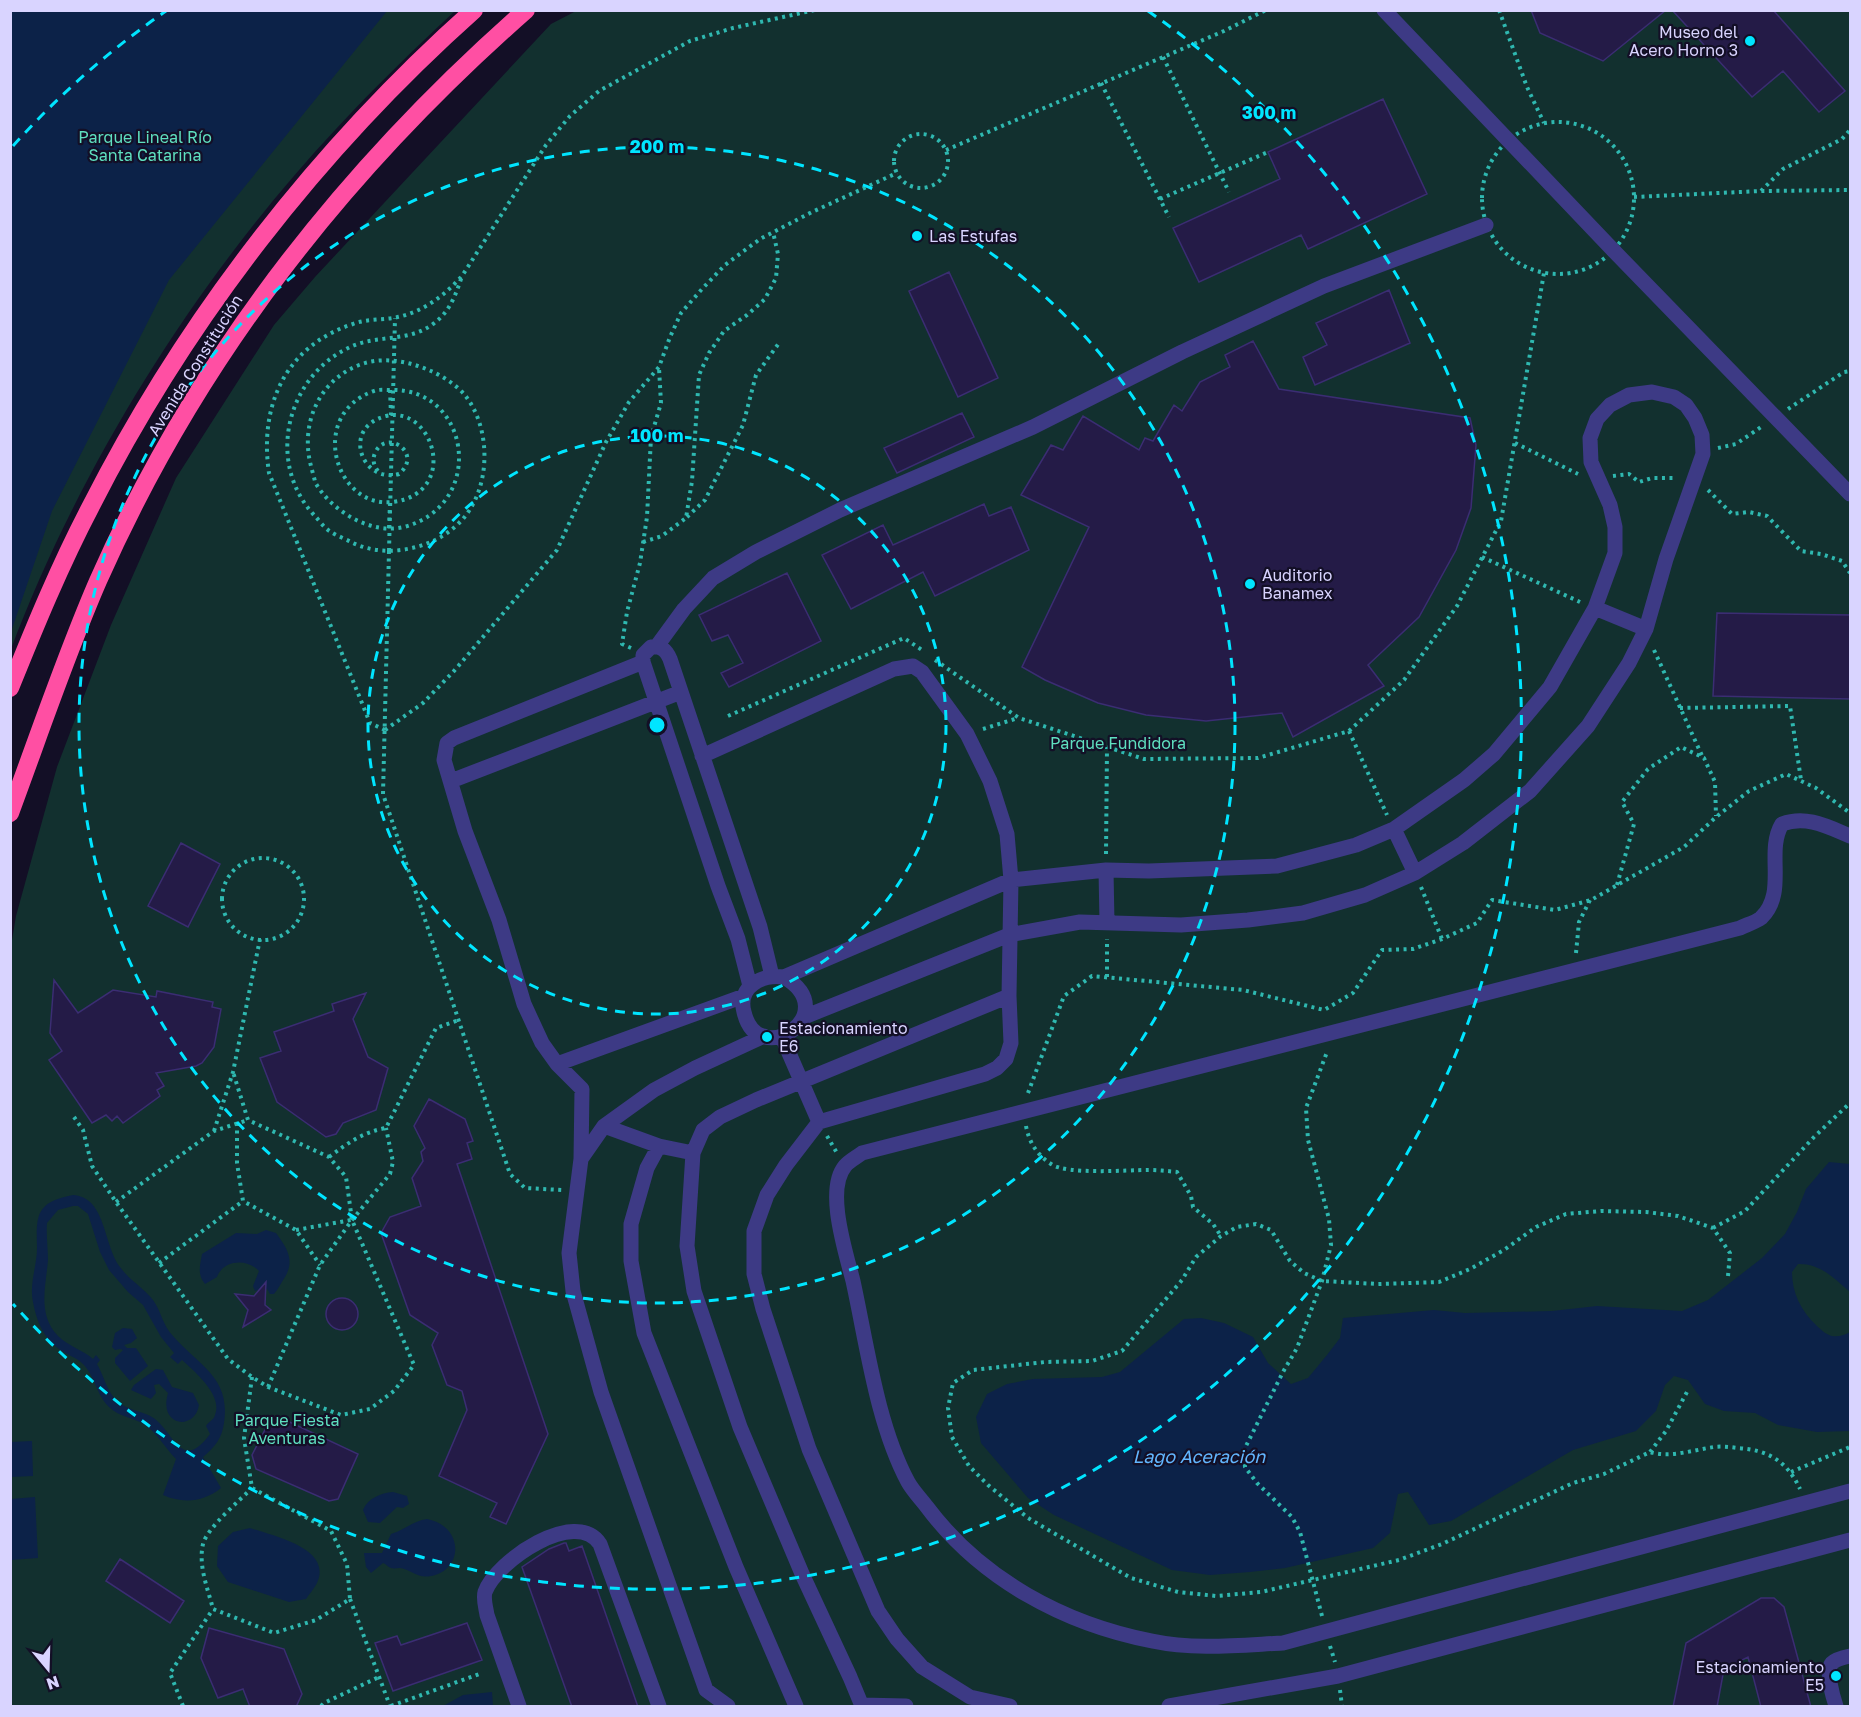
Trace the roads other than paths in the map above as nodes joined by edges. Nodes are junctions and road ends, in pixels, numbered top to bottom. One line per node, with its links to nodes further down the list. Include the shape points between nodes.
1 (474, 10): 10 (highway, Avenida Constitución, via 405,76 314,174 231,278 193,333 156,389 91,505)
2 (526, 10): 15 (highway, Avenida Constitución, via 431,98 344,192 263,294 208,377 157,462 98,580)
3 (1384, 10): 5 (street)
4 (1486, 225): 8 (street, via 1324,286 1033,427 840,510 756,552 713,578)
5 (1851, 494)
6 (1595, 608): 7 (street); 7 (street, via 1615,553 1610,506 1591,462 1590,438 1597,419 1610,405 1629,395 1652,392 1674,397 1695,418 1702,435 1703,454 1687,480); 16 (street, via 1550,687 1494,754)
7 (1646, 629): 19 (street, via 1588,726 1530,791 1463,843)
8 (657, 646): 9 (street, via 651,647); 11 (street, via 667,652)
9 (643, 658): 12 (street); 14 (street, via 454,738 444,752)
10 (10, 688)
11 (681, 692): 12 (street); 13 (street)
12 (656, 700): 14 (street); 24 (street, via 738,939)
13 (702, 756): 20 (street, via 894,669 913,666 922,672 967,734 990,781 1007,834); 23 (street)
14 (451, 781): 29 (street, via 524,1004 542,1043)
15 (10, 813)
16 (1394, 829): 18 (street, via 1356,845 1276,866); 19 (street)
17 (1851, 836): 36 (street, via 1804,820 1782,824 1776,841 1774,898 1761,918 1740,928 862,1153 844,1167 836,1184 837,1206 886,1433 909,1483 945,1532 988,1570 1042,1605 1094,1626 1164,1642 1228,1646 1283,1643)
18 (1106, 870): 20 (street); 21 (street)
19 (1415, 873): 21 (street, via 1365,895 1303,913 1180,925)
20 (1011, 880): 22 (street); 23 (street)
21 (1107, 923): 22 (street, via 1080,922)
22 (1009, 935): 25 (street); 26 (street)
23 (778, 976): 24 (street, via 760,979); 26 (street, via 795,983 802,993)
24 (747, 991): 27 (street, via 743,1008 746,1020); 29 (street)
25 (1009, 996): 30 (street); 31 (street, via 1011,1043 1006,1059 997,1068)
26 (804, 1017): 28 (street)
27 (764, 1036): 28 (street); 32 (street, via 654,1090)
28 (782, 1037): 30 (street)
29 (557, 1064): 35 (street, via 582,1089)
30 (803, 1082): 31 (street); 34 (street, via 720,1118 703,1130)
31 (819, 1122): 48 (street, via 767,1195 754,1231 754,1274 809,1449 878,1611 897,1639 922,1667 970,1697)
32 (604, 1126): 33 (street); 35 (street)
33 (659, 1146): 34 (street); 46 (street, via 647,1168 631,1224 632,1261 644,1333)
34 (693, 1154): 40 (street, via 687,1246 694,1291 740,1427)
35 (581, 1159): 39 (street, via 569,1253 573,1291 601,1392)
36 (1851, 1491)
37 (1851, 1540): 49 (street, via 1338,1676)
38 (1851, 1656): 50 (street, via 1830,1667)
39 (706, 1690): 43 (street); 44 (street); 45 (street)
40 (862, 1706): 47 (street)
41 (519, 1707): 42 (street, via 487,1615 485,1593 521,1552 560,1533 582,1531 595,1536 600,1544)
42 (659, 1707)
43 (706, 1707)
44 (715, 1707)
45 (728, 1707)
46 (796, 1707)
47 (906, 1707)
48 (1011, 1707)
49 (1169, 1707)
50 (1836, 1707)

